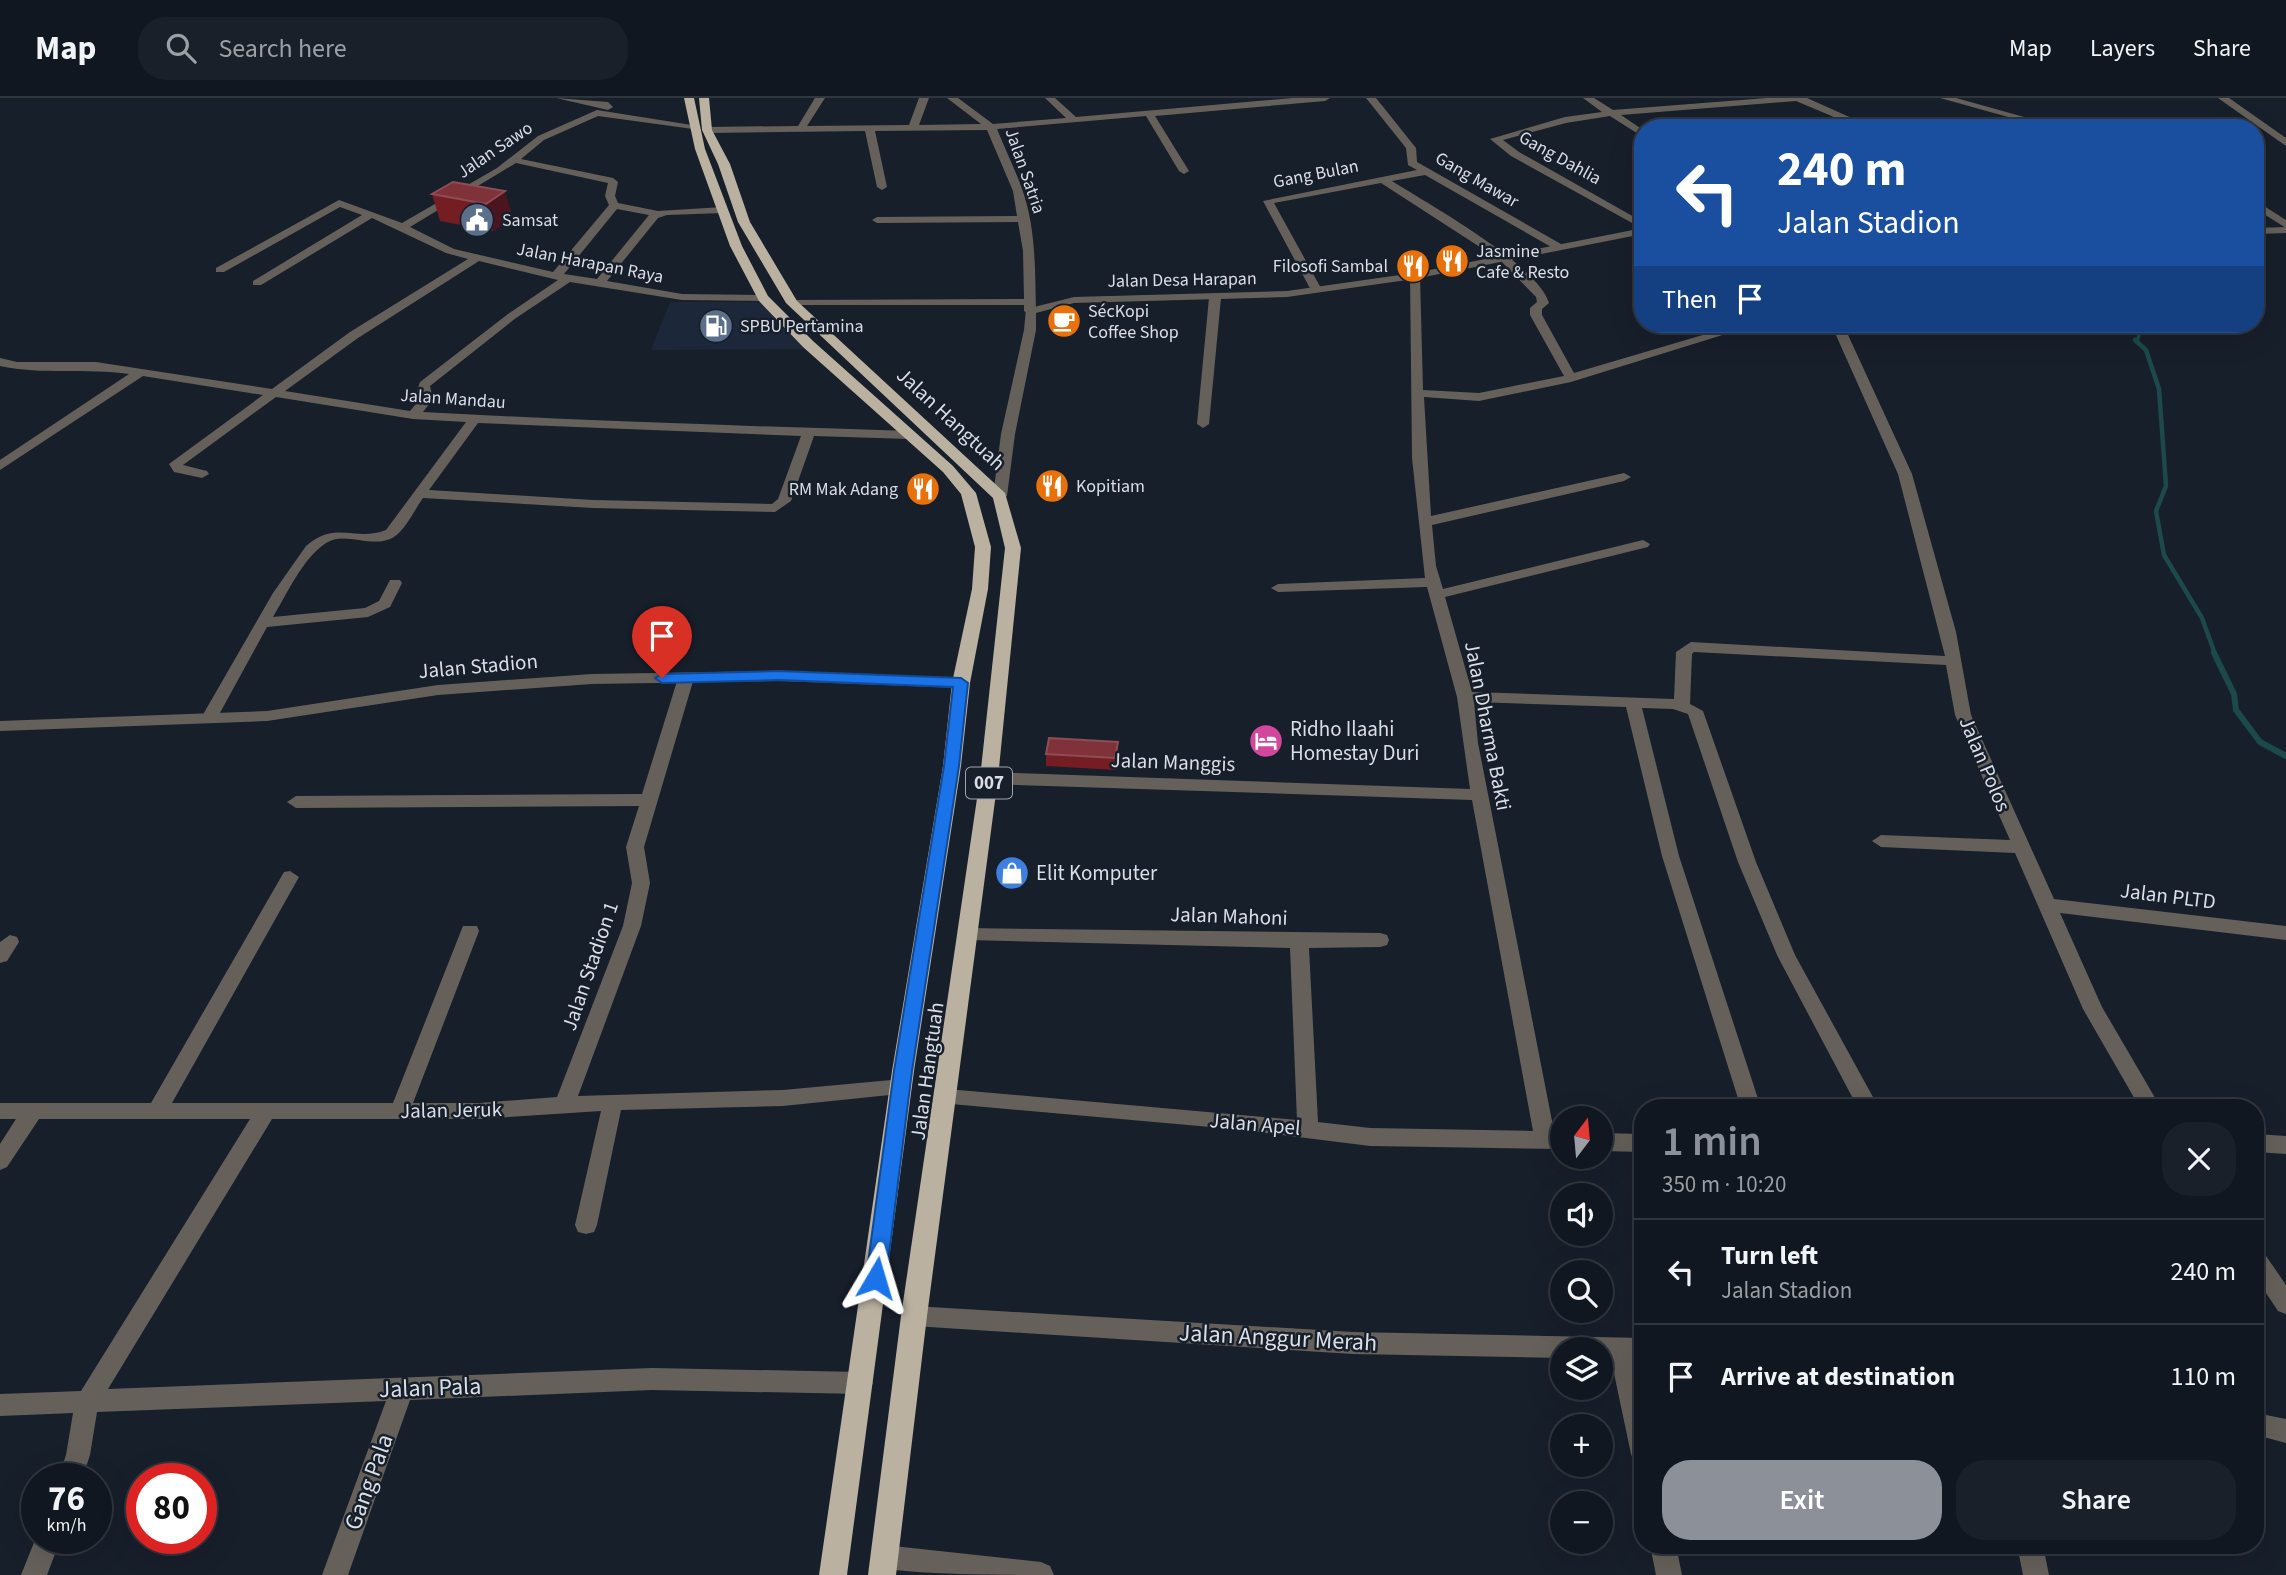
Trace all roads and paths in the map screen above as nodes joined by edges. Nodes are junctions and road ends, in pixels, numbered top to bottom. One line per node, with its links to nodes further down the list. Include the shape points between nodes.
1 (561, 98): 16 (street, via 609,105)
2 (689, 98): 24 (highway, Jalan Hangtuah / 007)
3 (704, 98): 24 (highway, Jalan Hangtuah / 007)
4 (820, 98): 28 (street)
5 (924, 98): 30 (street)
6 (952, 98): 25 (street)
7 (1050, 98): 20 (street)
8 (1153, 98): 17 (street)
9 (1317, 98): 10 (street); 17 (street)
10 (1325, 98)
11 (1371, 98): 35 (street, Gang Mawar, via 1411,148 1410,161)
12 (1588, 98): 19 (street)
13 (1945, 98): 22 (street)
14 (2223, 98): 23 (street)
15 (1800, 99): 19 (street); 21 (street)
16 (603, 112): 24 (street); 32 (street, Jalan Sawo, via 541,138)
17 (1167, 112): 18 (street)
18 (1149, 113): 20 (street); 34 (street)
19 (1613, 113): 26 (street); 45 (street, Gang Dahlia, via 1565,120 1494,141)
20 (1073, 119): 25 (street)
21 (1848, 119)
22 (2025, 119)
23 (2252, 119)
24 (700, 127): 28 (street); 33 (highway, Jalan Hangtuah / 007)
25 (990, 127): 30 (street); 43 (street, Jalan Satria)
26 (1634, 128)
27 (2264, 128): 31 (street)
28 (800, 130): 29 (street)
29 (870, 130): 30 (street); 37 (street)
30 (912, 130)
31 (2286, 144)
32 (514, 160): 38 (street, via 614,182 610,195); 46 (street, Jalan Sawo)
33 (715, 165): 39 (highway, Jalan Hangtuah / 007); 61 (highway, Jalan Hangtuah / 007)
34 (1184, 171)
35 (1428, 172): 36 (street, Gang Bulan); 50 (street, Gang Mawar)
36 (1382, 179): 52 (street); 58 (street, Gang Bulan, via 1268,201)
37 (882, 187)
38 (614, 205): 42 (street); 55 (street)
39 (723, 210): 42 (street); 59 (highway, Jalan Hangtuah / 007)
40 (2264, 210): 47 (street)
41 (371, 214): 46 (street, Jalan Harapan Raya); 53 (street, Jalan Harapan Raya, via 339,203); 56 (street)
42 (657, 214): 57 (street)
43 (1025, 219): 44 (street); 62 (street, Jalan Satria)
44 (877, 220)
45 (1634, 224)
46 (402, 228): 51 (street, Jalan Harapan Raya, via 431,244)
47 (2286, 228): 48 (street)
48 (2264, 230)
49 (1634, 231): 50 (street, Jalan Desa Harapan)
50 (1557, 246): 52 (street, Jalan Desa Harapan)
51 (477, 258): 55 (street, Jalan Harapan Raya); 70 (street)
52 (1504, 258): 54 (street, Jalan Desa Harapan); 69 (street, via 1541,296 1543,303 1536,308 1536,315)
53 (220, 270)
54 (1414, 276): 58 (street, Jalan Desa Harapan); 71 (street, Jalan Dharma Bakti)
55 (562, 277): 57 (street, Jalan Harapan Raya); 72 (street, via 424,385 427,400)
56 (257, 283)
57 (599, 284): 59 (street, Jalan Harapan Raya, via 682,297)
58 (1316, 290): 60 (street, Jalan Desa Harapan)
59 (763, 298): 76 (highway, Jalan Hangtuah / 007)
60 (1215, 298): 62 (street, Jalan Desa Harapan, via 1074,300); 74 (street)
61 (792, 303): 62 (street, Jalan Desa Harapan); 81 (highway, Jalan Hangtuah / 007)
62 (1030, 307): 81 (street, via 1030,330)
63 (1722, 333): 69 (street)
64 (1841, 333): 88 (street, Jalan Polos, via 1905,474)
65 (0, 362): 66 (street, Jalan Mandau)
66 (17, 366): 67 (street, Jalan Mandau, via 96,366); 68 (street)
67 (141, 372): 70 (street, Jalan Mandau); 77 (street)
68 (0, 376)
69 (1571, 378): 71 (street, via 1471,398)
70 (270, 393): 72 (street, Jalan Mandau); 78 (street, via 176,464 179,469)
71 (1417, 393): 82 (street, Jalan Dharma Bakti)
72 (414, 415): 73 (street, Jalan Mandau)
73 (475, 418): 75 (street, Jalan Mandau); 80 (street)
74 (1203, 424)
75 (810, 430): 76 (street, Jalan Mandau); 80 (street, via 784,501 775,508)
76 (909, 435): 90 (highway, Jalan Hangtuah / 007, via 968,493 983,547)
77 (0, 466)
78 (202, 474)
79 (1625, 477): 82 (street)
80 (422, 494): 87 (street, via 387,535 330,536 315,543)
81 (1000, 496): 96 (highway, Jalan Hangtuah / 007, via 1013,548)
82 (1425, 522): 86 (street, Jalan Dharma Bakti)
83 (1643, 544): 86 (street)
84 (395, 583): 87 (street, via 385,604 368,612)
85 (1278, 588): 86 (street)
86 (1433, 588): 91 (street, Jalan Dharma Bakti)
87 (262, 623): 94 (street)
88 (1954, 661): 93 (street, via 1691,647 1684,652); 101 (street, Jalan Polos, via 1963,715)
89 (686, 678): 90 (street, Jalan Stadion, via 779,676); 94 (street, Jalan Stadion, via 516,682 280,714); 98 (street, Jalan Stadion 1)
90 (961, 683): 109 (highway, Jalan Hangtuah / 007)
91 (1465, 697): 92 (street); 97 (street, Jalan Dharma Bakti)
92 (1633, 702): 93 (street); 111 (street, via 1675,878)
93 (1682, 705): 112 (street, via 1698,715 1747,862 1786,954)
94 (209, 718): 95 (street, Jalan Stadion)
95 (0, 726)
96 (989, 778): 97 (street, Jalan Manggis); 105 (highway, Jalan Hangtuah / 007)
97 (1480, 795): 121 (street, Jalan Dharma Bakti)
98 (651, 800): 99 (street); 115 (street, Jalan Stadion 1, via 635,847 641,883 632,926)
99 (296, 802)
100 (1881, 841): 101 (street)
101 (2020, 847): 103 (street, Jalan Polos)
102 (290, 877): 116 (street)
103 (2045, 905): 106 (street, Jalan PLTD); 113 (street, Jalan Polos, via 2093,1009)
104 (470, 931): 117 (street)
105 (969, 933): 108 (street, Jalan Mahoni); 110 (highway, Jalan Hangtuah / 007)
106 (2286, 933)
107 (1380, 940): 108 (street)
108 (1299, 941): 122 (street, Jalan Mahoni)
109 (902, 1087): 114 (street, Jalan Jeruk, via 783,1098); 135 (highway, Jalan Hangtuah / 007)
110 (947, 1097): 122 (street, Jalan Apel); 132 (highway, Jalan Hangtuah / 007)
111 (1748, 1099)
112 (1864, 1099)
113 (2146, 1099)
114 (613, 1102): 115 (street, Jalan Jeruk); 129 (street)
115 (564, 1106): 117 (street, Jalan Jeruk)
116 (157, 1110): 119 (street, Jalan Jeruk); 120 (street, Jalan Jeruk)
117 (400, 1110): 120 (street, Jalan Jeruk)
118 (0, 1111): 119 (street, Jalan Jeruk)
119 (33, 1111): 128 (street)
120 (265, 1113): 137 (street)
121 (1550, 1121)
122 (1308, 1129): 123 (street, Jalan Apel, via 1370,1137)
123 (1550, 1140)
124 (1614, 1142): 125 (street)
125 (1634, 1143)
126 (2264, 1144): 127 (street)
127 (2286, 1145)
128 (0, 1161)
129 (586, 1225)
130 (2264, 1271): 131 (street)
131 (2284, 1298)
132 (914, 1316): 133 (street, Jalan Anggur Merah, via 1353,1343); 145 (highway, Jalan Hangtuah / 007)
133 (1632, 1348): 134 (street)
134 (1634, 1367)
135 (860, 1383): 136 (street, Jalan Pala, via 652,1379); 148 (highway, Jalan Hangtuah / 007)
136 (402, 1388): 137 (street, Jalan Pala); 147 (street, Gang Pala)
137 (87, 1403): 138 (street, Jalan Pala); 141 (street)
138 (0, 1405)
139 (2264, 1426): 140 (street)
140 (2286, 1430)
141 (75, 1463)
142 (42, 1554): 146 (street)
143 (1665, 1554): 150 (street)
144 (2032, 1554): 151 (street)
145 (883, 1567): 149 (street)
146 (34, 1575)
147 (335, 1575)
148 (833, 1575)
149 (1041, 1575)
150 (1669, 1575)
151 (2036, 1575)

